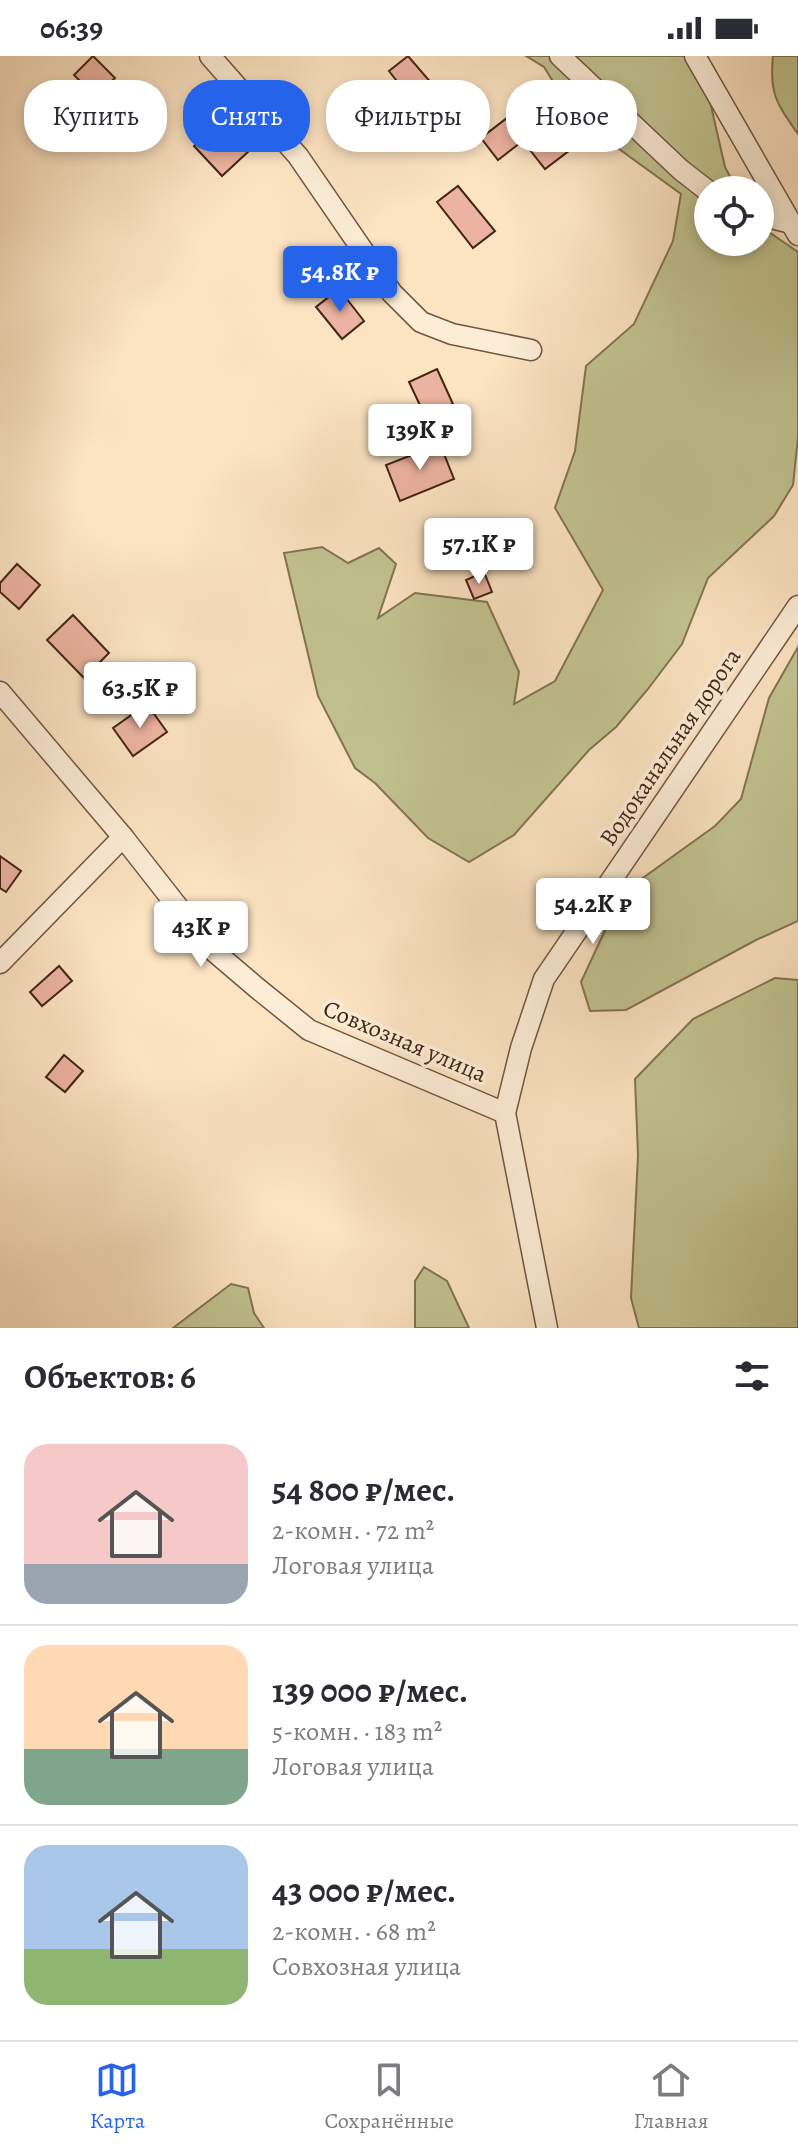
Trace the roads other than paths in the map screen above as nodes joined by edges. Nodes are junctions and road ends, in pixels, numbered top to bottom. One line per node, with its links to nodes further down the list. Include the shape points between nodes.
1 (210, 56): 7 (street, via 298,156 392,293 421,322)
2 (560, 56): 4 (street)
3 (695, 56): 6 (street)
4 (694, 180)
5 (774, 221): 6 (street)
6 (794, 229)
7 (531, 350)
8 (798, 606): 12 (street, Водоканальная дорога, via 544,979)
9 (0, 692): 10 (street, Совхозная улица)
10 (123, 837): 11 (street); 12 (street, Совхозная улица, via 210,948 309,1030)
11 (0, 963)
12 (505, 1113): 13 (street, Водоканальная дорога)
13 (547, 1328)

